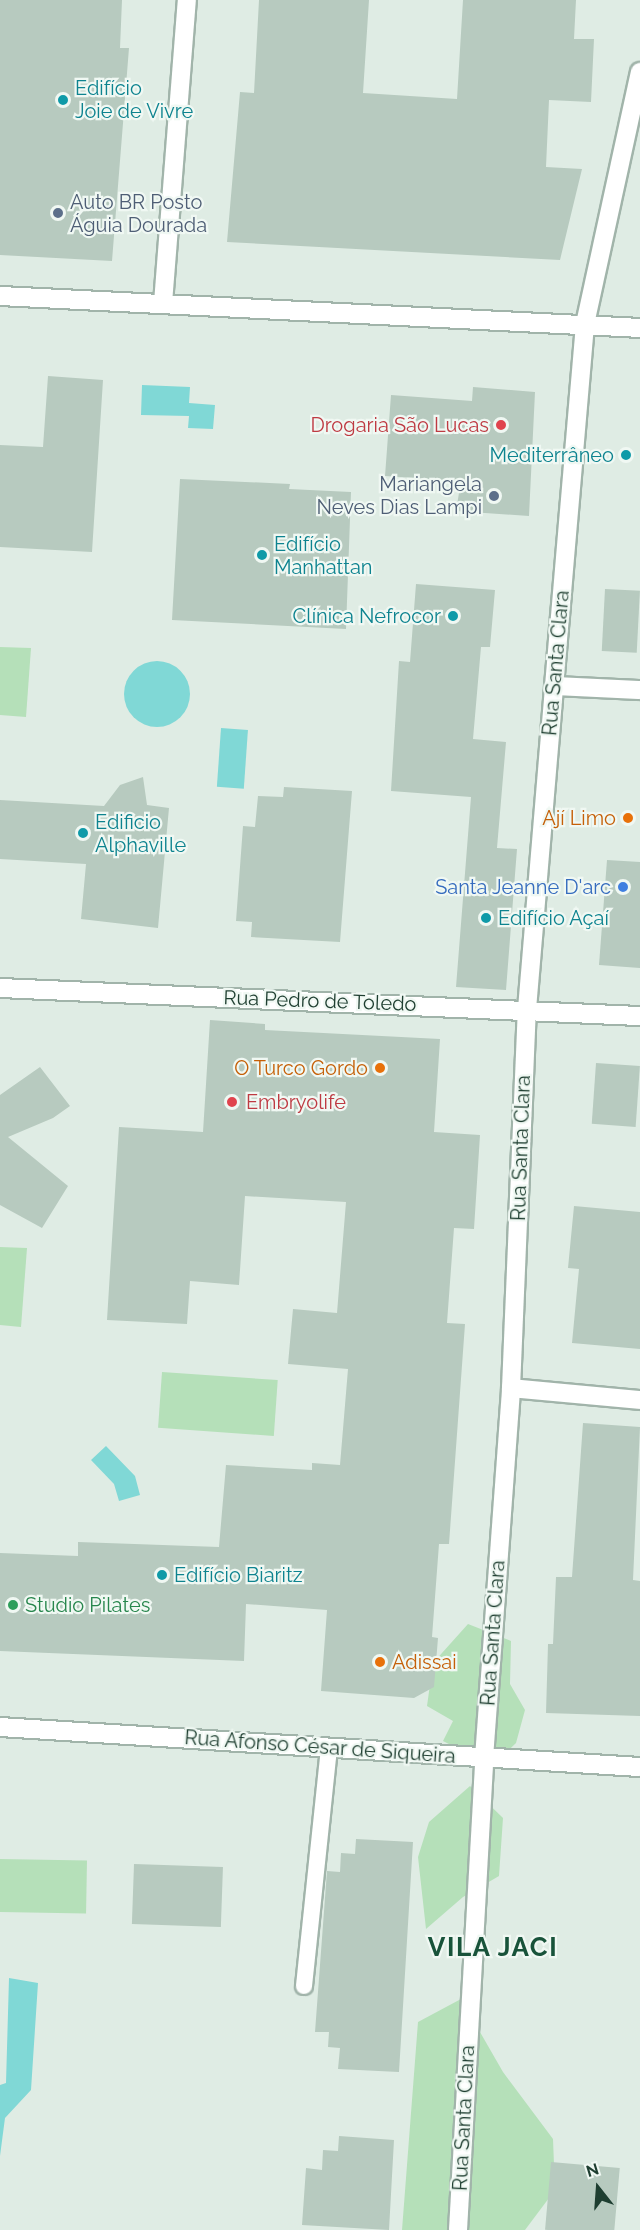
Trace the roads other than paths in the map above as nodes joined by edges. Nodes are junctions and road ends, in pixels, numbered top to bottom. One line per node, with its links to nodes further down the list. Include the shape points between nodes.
1 (186, 0): 4 (street)
2 (640, 72): 5 (street, Rua Santa Clara)
3 (0, 296): 4 (street)
4 (163, 303): 5 (street)
5 (585, 324): 6 (street); 7 (street, Rua Santa Clara)
6 (640, 328)
7 (554, 686): 8 (street); 10 (street, Rua Santa Clara)
8 (640, 690)
9 (0, 988): 10 (street, Rua Pedro de Toledo)
10 (527, 1010): 11 (street, Rua Pedro de Toledo); 12 (street, Rua Santa Clara)
11 (640, 1016)
12 (511, 1389): 13 (street); 16 (street, Rua Santa Clara)
13 (640, 1401)
14 (0, 1727): 15 (street, Rua Afonso César de Siqueira)
15 (329, 1748): 16 (street, Rua Afonso César de Siqueira); 18 (lane)
16 (484, 1758): 17 (street, Rua Afonso César de Siqueira); 19 (street, Rua Santa Clara)
17 (640, 1767)
18 (304, 1986)
19 (458, 2230)

